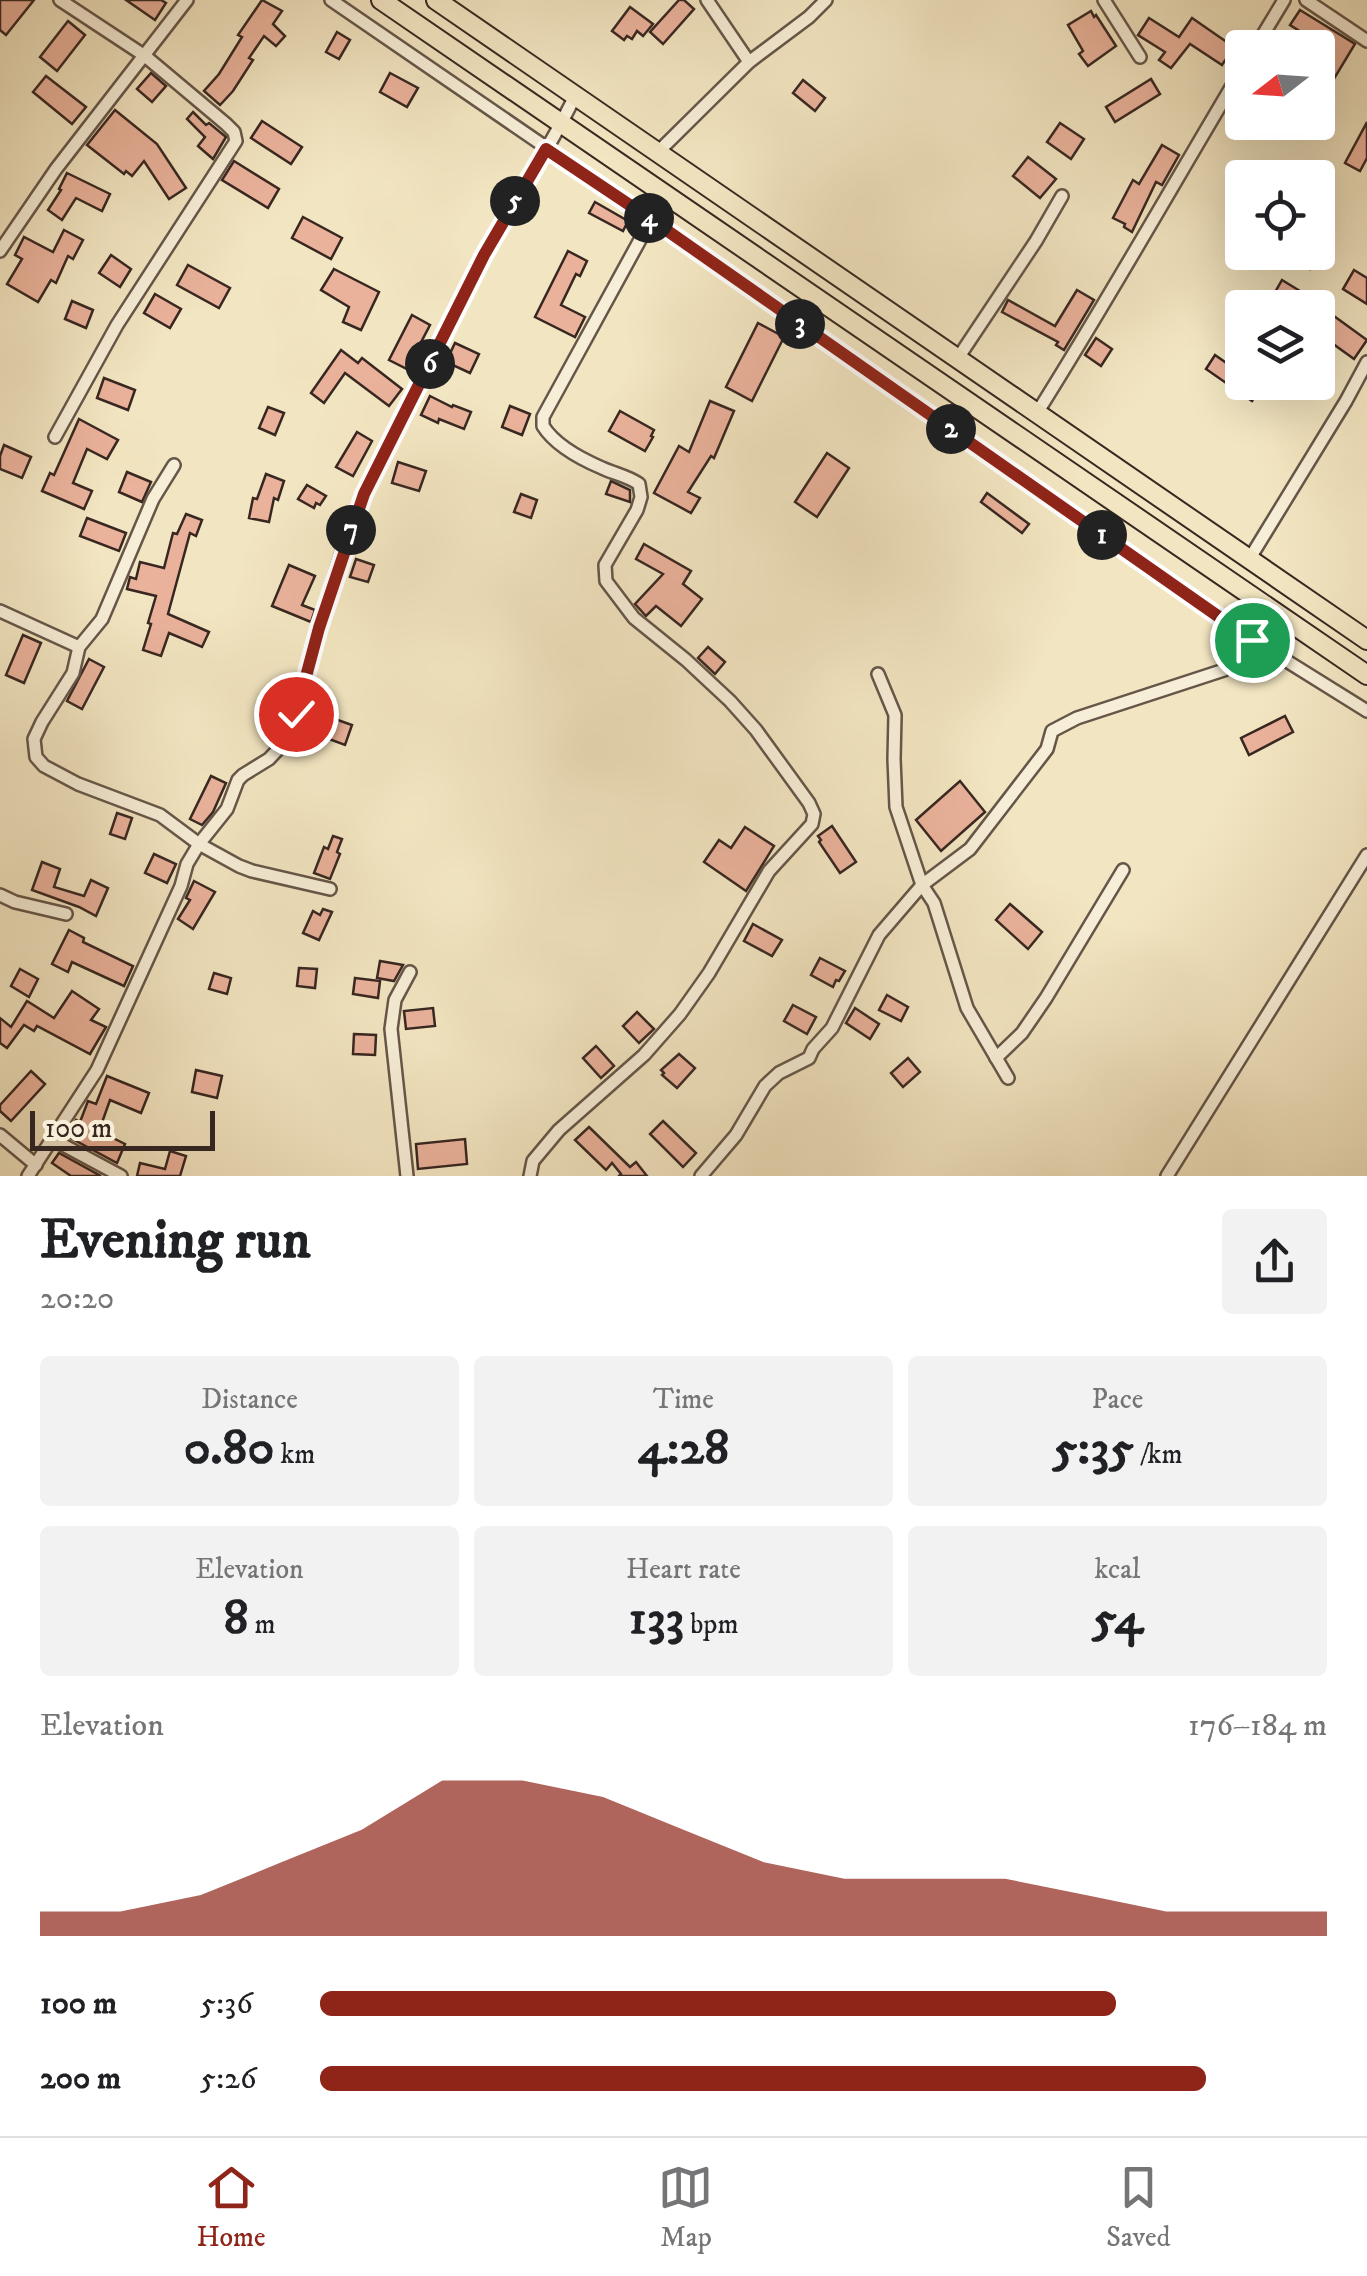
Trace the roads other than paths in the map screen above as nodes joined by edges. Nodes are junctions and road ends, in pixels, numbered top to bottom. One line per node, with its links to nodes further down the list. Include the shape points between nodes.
1 (60, 0): 13 (street)
2 (187, 0): 13 (street)
3 (331, 0): 19 (street)
4 (381, 0): 18 (highway)
5 (436, 0): 16 (highway)
6 (707, 0): 15 (street)
7 (826, 0): 15 (street)
8 (1104, 0): 14 (street)
9 (1284, 0): 11 (street)
10 (1306, 0): 12 (street)
11 (1266, 30)
12 (1367, 41)
13 (145, 56): 24 (street); 28 (street, via 226,124 236,142 117,325)
14 (1140, 57)
15 (749, 62): 20 (street)
16 (575, 96): 18 (street); 20 (highway)
17 (1225, 97): 27 (street)
18 (561, 124): 19 (street); 21 (highway)
19 (546, 149): 23 (street); 38 (street, via 484,255 364,494 292,730 276,753 238,780 227,809)
20 (657, 153): 25 (highway)
21 (664, 196): 23 (street); 36 (highway)
22 (1062, 196): 25 (street)
23 (652, 220): 32 (street); 54 (street, via 543,426 559,444 640,484 637,510 605,565 606,581 634,618 756,730 814,814 769,871 680,1014 559,1130 533,1161)
24 (0, 252)
25 (958, 358): 27 (highway)
26 (1367, 362): 30 (street)
27 (1037, 413): 30 (highway)
28 (54, 437)
29 (174, 465): 34 (street, via 102,619)
30 (1250, 558): 33 (highway)
31 (0, 611): 34 (street)
32 (1252, 640): 37 (street); 41 (street, via 1246,658 1224,670 1052,731 1048,748 970,849)
33 (1367, 640)
34 (79, 646): 38 (street, via 73,673 34,739 36,757 78,784 160,815)
35 (878, 674): 41 (street, via 895,715 896,807)
36 (1367, 676)
37 (1367, 711)
38 (199, 844): 42 (street, via 252,872); 49 (street, via 97,1070)
39 (1367, 855): 56 (street)
40 (1123, 870): 46 (street, via 1046,998)
41 (922, 885): 46 (street, via 934,903 967,1008); 55 (street, via 879,935 832,1028 809,1058 765,1086)
42 (330, 888)
43 (0, 894): 44 (street)
44 (66, 914)
45 (410, 972): 53 (street, via 394,1000 390,1029)
46 (996, 1058): 47 (street)
47 (1008, 1078)
48 (0, 1135): 50 (street)
49 (52, 1139): 50 (street); 52 (street)
50 (36, 1165): 51 (street)
51 (28, 1176)
52 (122, 1176)
53 (407, 1176)
54 (530, 1176)
55 (701, 1176)
56 (1167, 1176)

